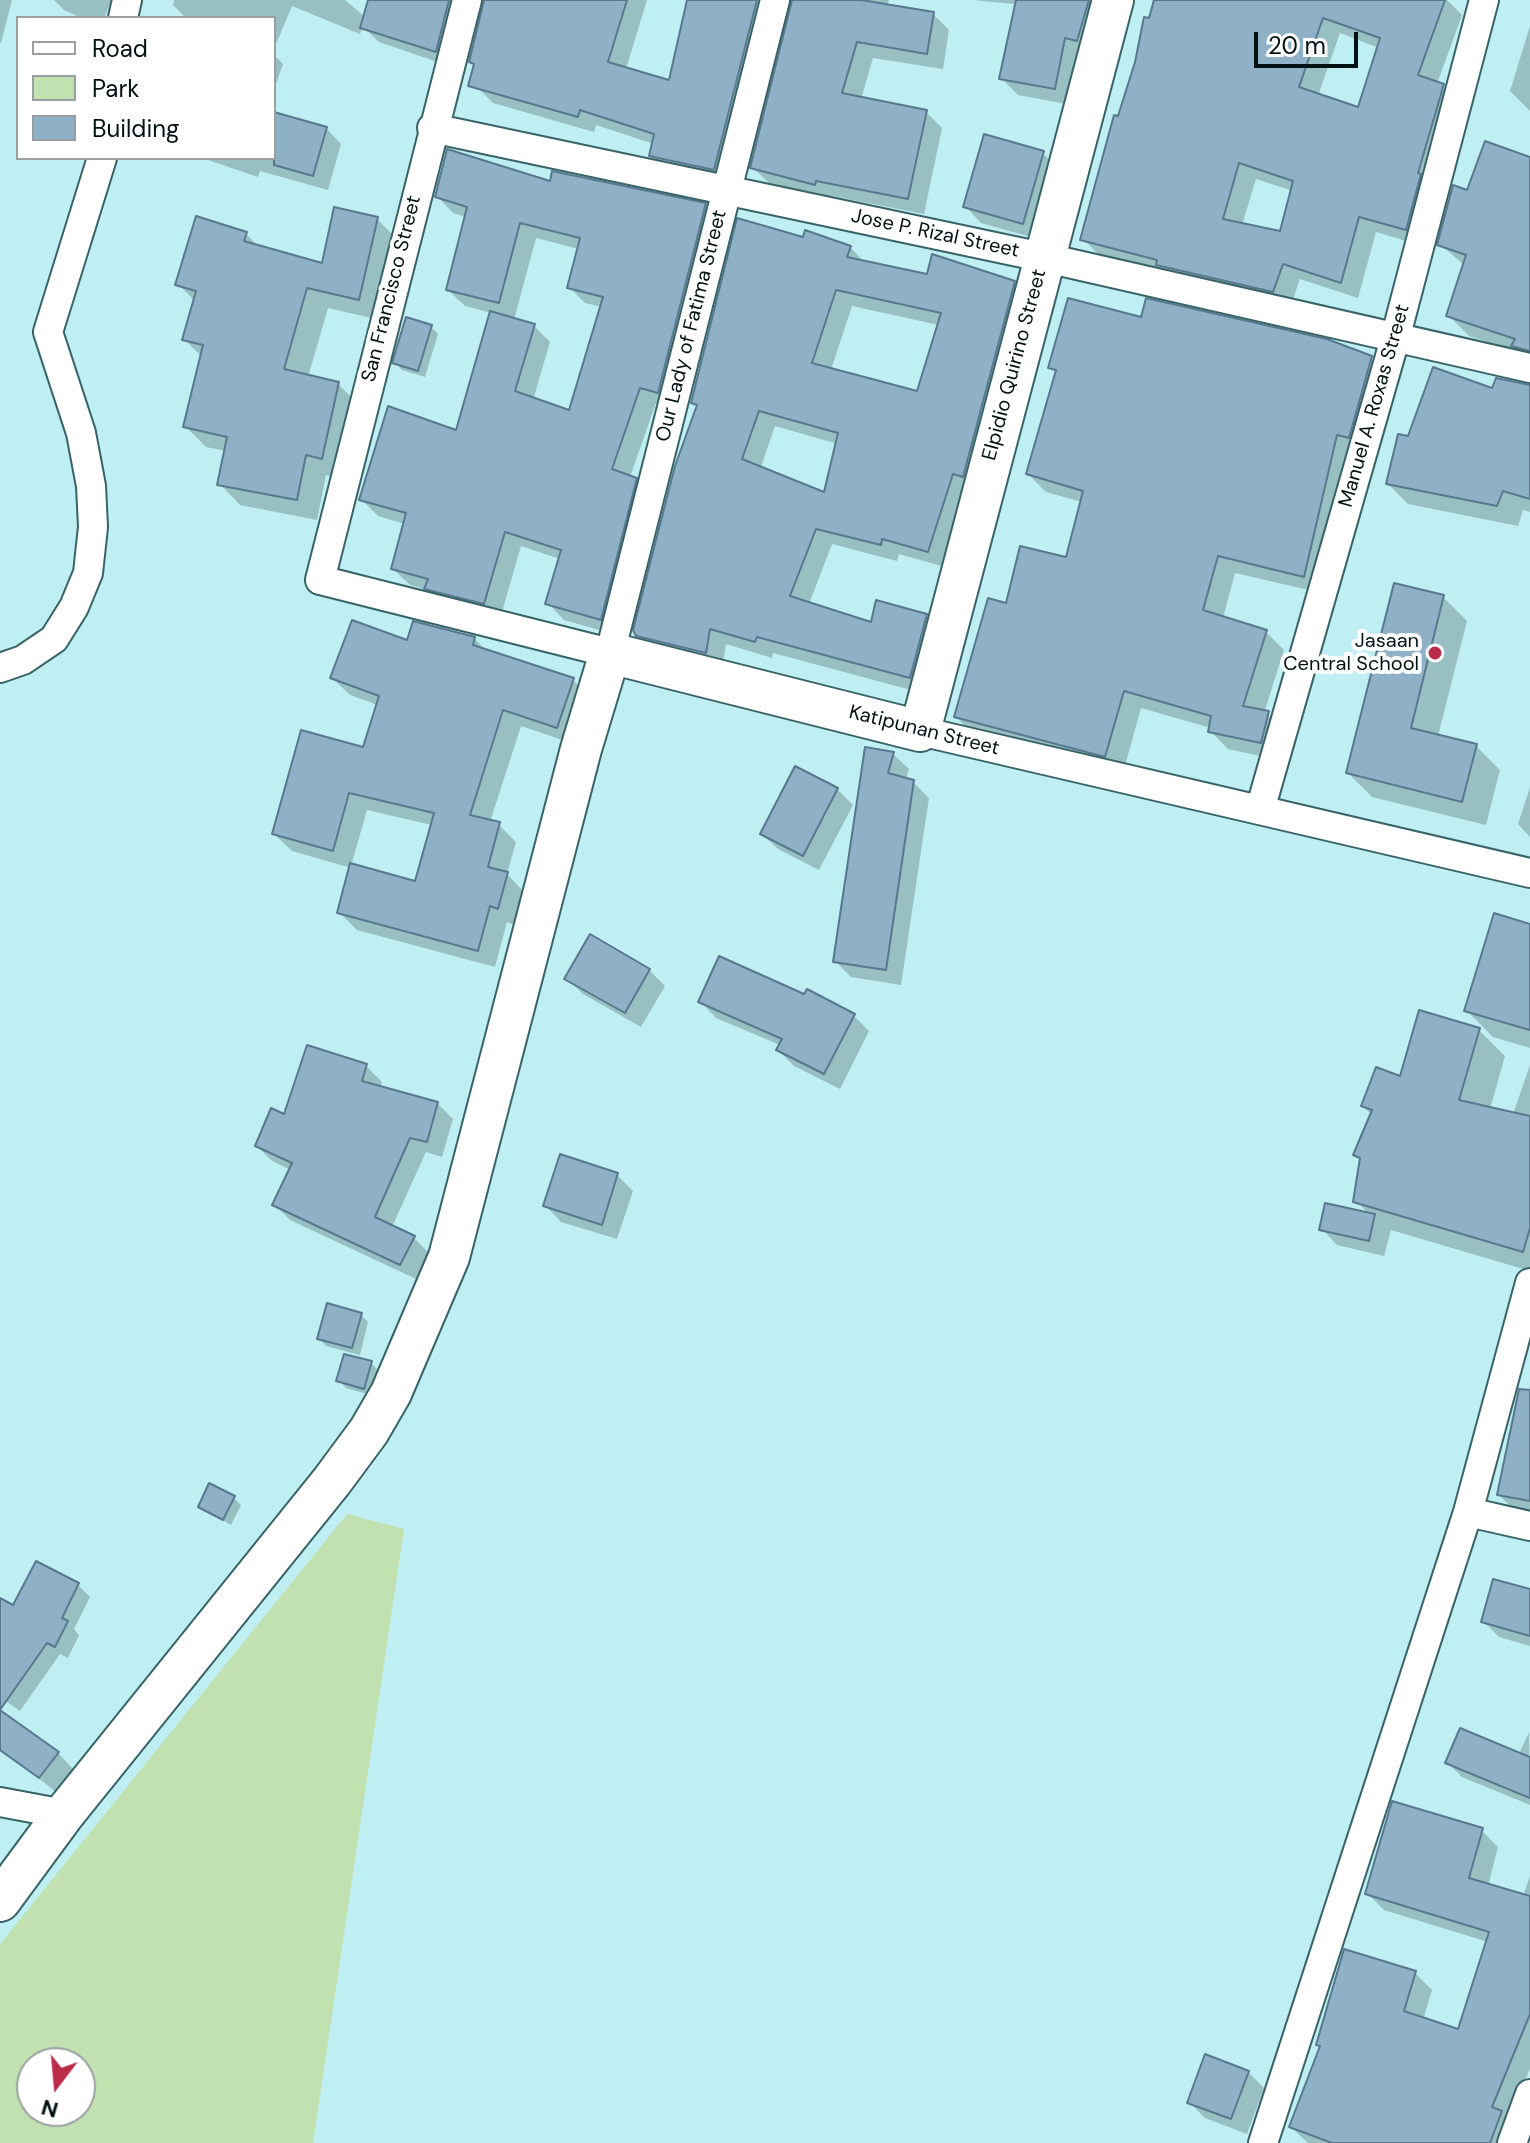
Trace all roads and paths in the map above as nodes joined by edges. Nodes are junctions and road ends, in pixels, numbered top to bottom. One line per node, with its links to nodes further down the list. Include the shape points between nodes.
1 (467, 0): 5 (street, San Francisco Street)
2 (775, 0): 7 (street, Our Lady of Fatima Street)
3 (1113, 0): 8 (street, Elpidio Quirino Street)
4 (1484, 0): 9 (street, Manuel A. Roxas Street)
5 (432, 128): 7 (street, Jose P. Rizal Street); 11 (street, San Francisco Street)
6 (102, 160): 13 (street, via 48,332 81,433 91,486 88,573 54,639)
7 (726, 190): 8 (street, Jose P. Rizal Street); 12 (street, Our Lady of Fatima Street)
8 (1042, 257): 9 (street, Jose P. Rizal Street); 14 (street, Elpidio Quirino Street)
9 (1395, 339): 10 (street, Jose P. Rizal Street); 15 (street, Manuel A. Roxas Street)
10 (1530, 368)
11 (320, 580): 12 (street, Katipunan Street)
12 (610, 653): 14 (street, Katipunan Street); 21 (street, via 449,1257 391,1393 332,1481)
13 (0, 668)
14 (920, 731): 15 (street, Katipunan Street)
15 (1260, 810): 16 (street, Katipunan Street)
16 (1530, 873)
17 (1530, 1283): 18 (street)
18 (1468, 1512): 19 (street); 24 (street)
19 (1530, 1526)
20 (0, 1802): 21 (street)
21 (64, 1814): 22 (street)
22 (0, 1901)
23 (1530, 2094): 25 (street)
24 (1263, 2143)
25 (1512, 2143)

